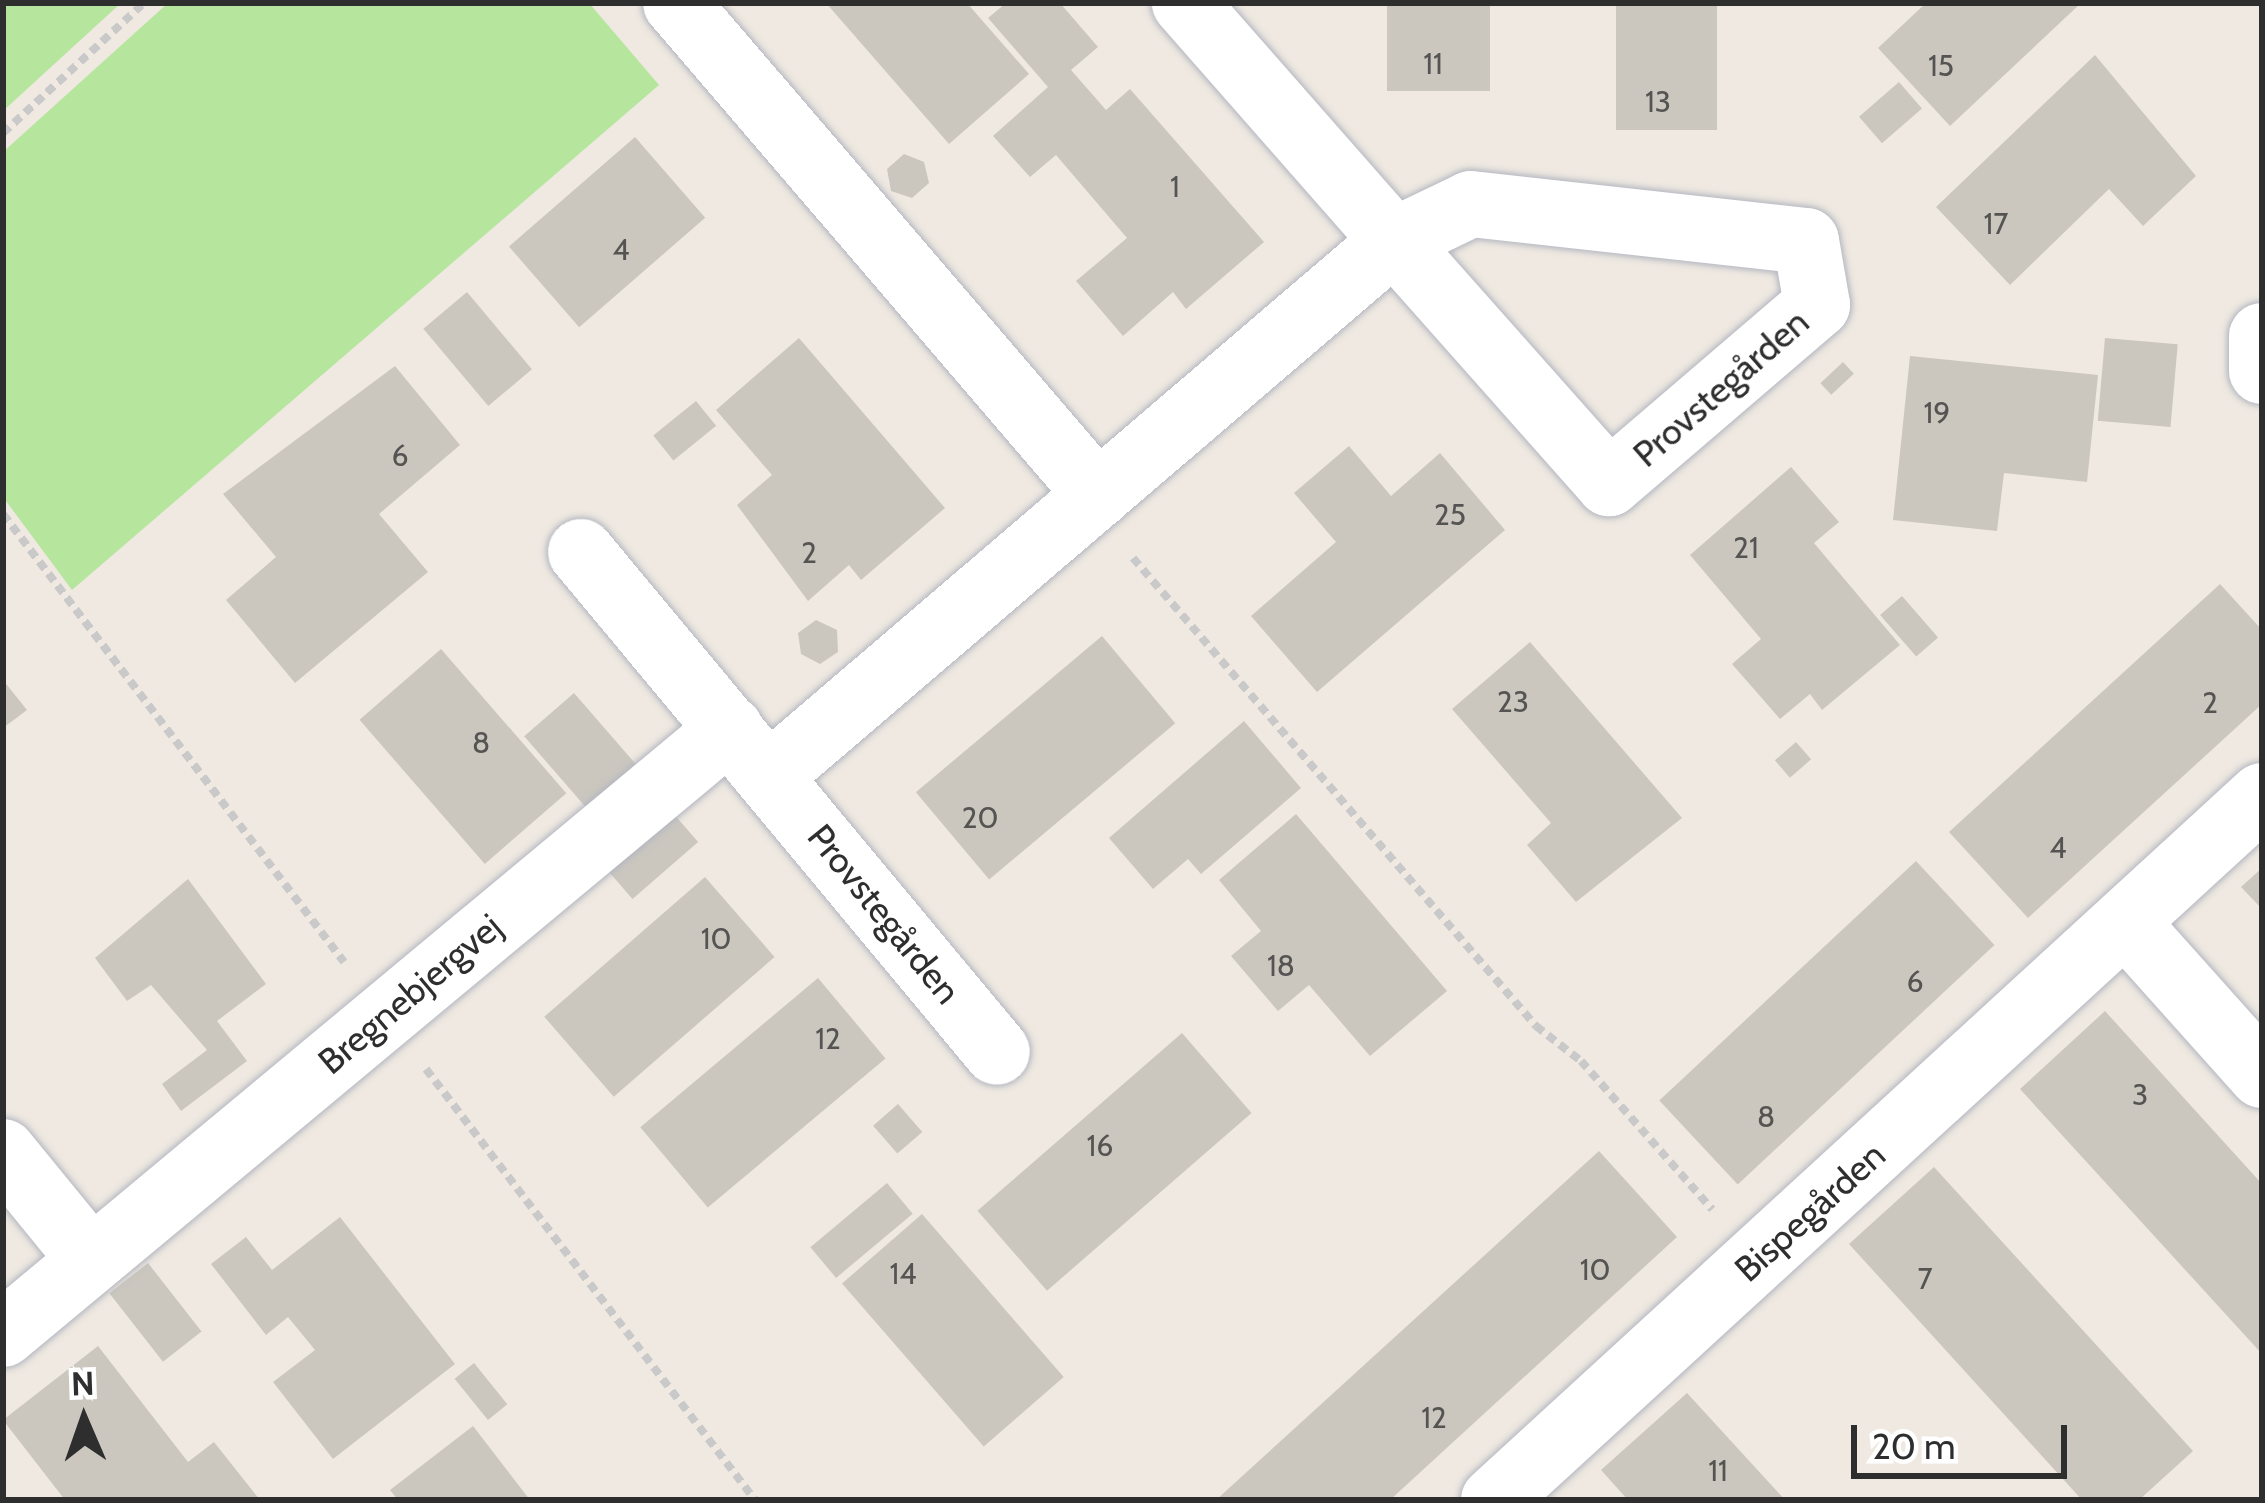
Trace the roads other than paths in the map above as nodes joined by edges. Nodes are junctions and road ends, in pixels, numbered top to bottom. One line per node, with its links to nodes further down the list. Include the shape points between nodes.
1 (676, 3): 6 (street)
2 (1185, 3): 3 (street, Provstegården)
3 (1394, 242): 3 (street, Provstegården, via 1610,483 1817,304 1806,242 1471,204); 6 (street, Provstegården)
4 (2262, 336): 5 (street)
5 (2262, 371)
6 (1092, 500): 8 (street, Provstegården)
7 (581, 551): 8 (street, Provstegården)
8 (750, 752): 11 (street, Provstegården); 14 (street, Bregnebjergvej)
9 (2262, 796): 10 (street, Bispegården)
10 (2126, 923): 12 (street); 16 (street, Bispegården)
11 (997, 1052)
12 (2262, 1075)
13 (3, 1153): 14 (street)
14 (92, 1260): 15 (street, Bregnebjergvej)
15 (3, 1334)
16 (1494, 1500)

